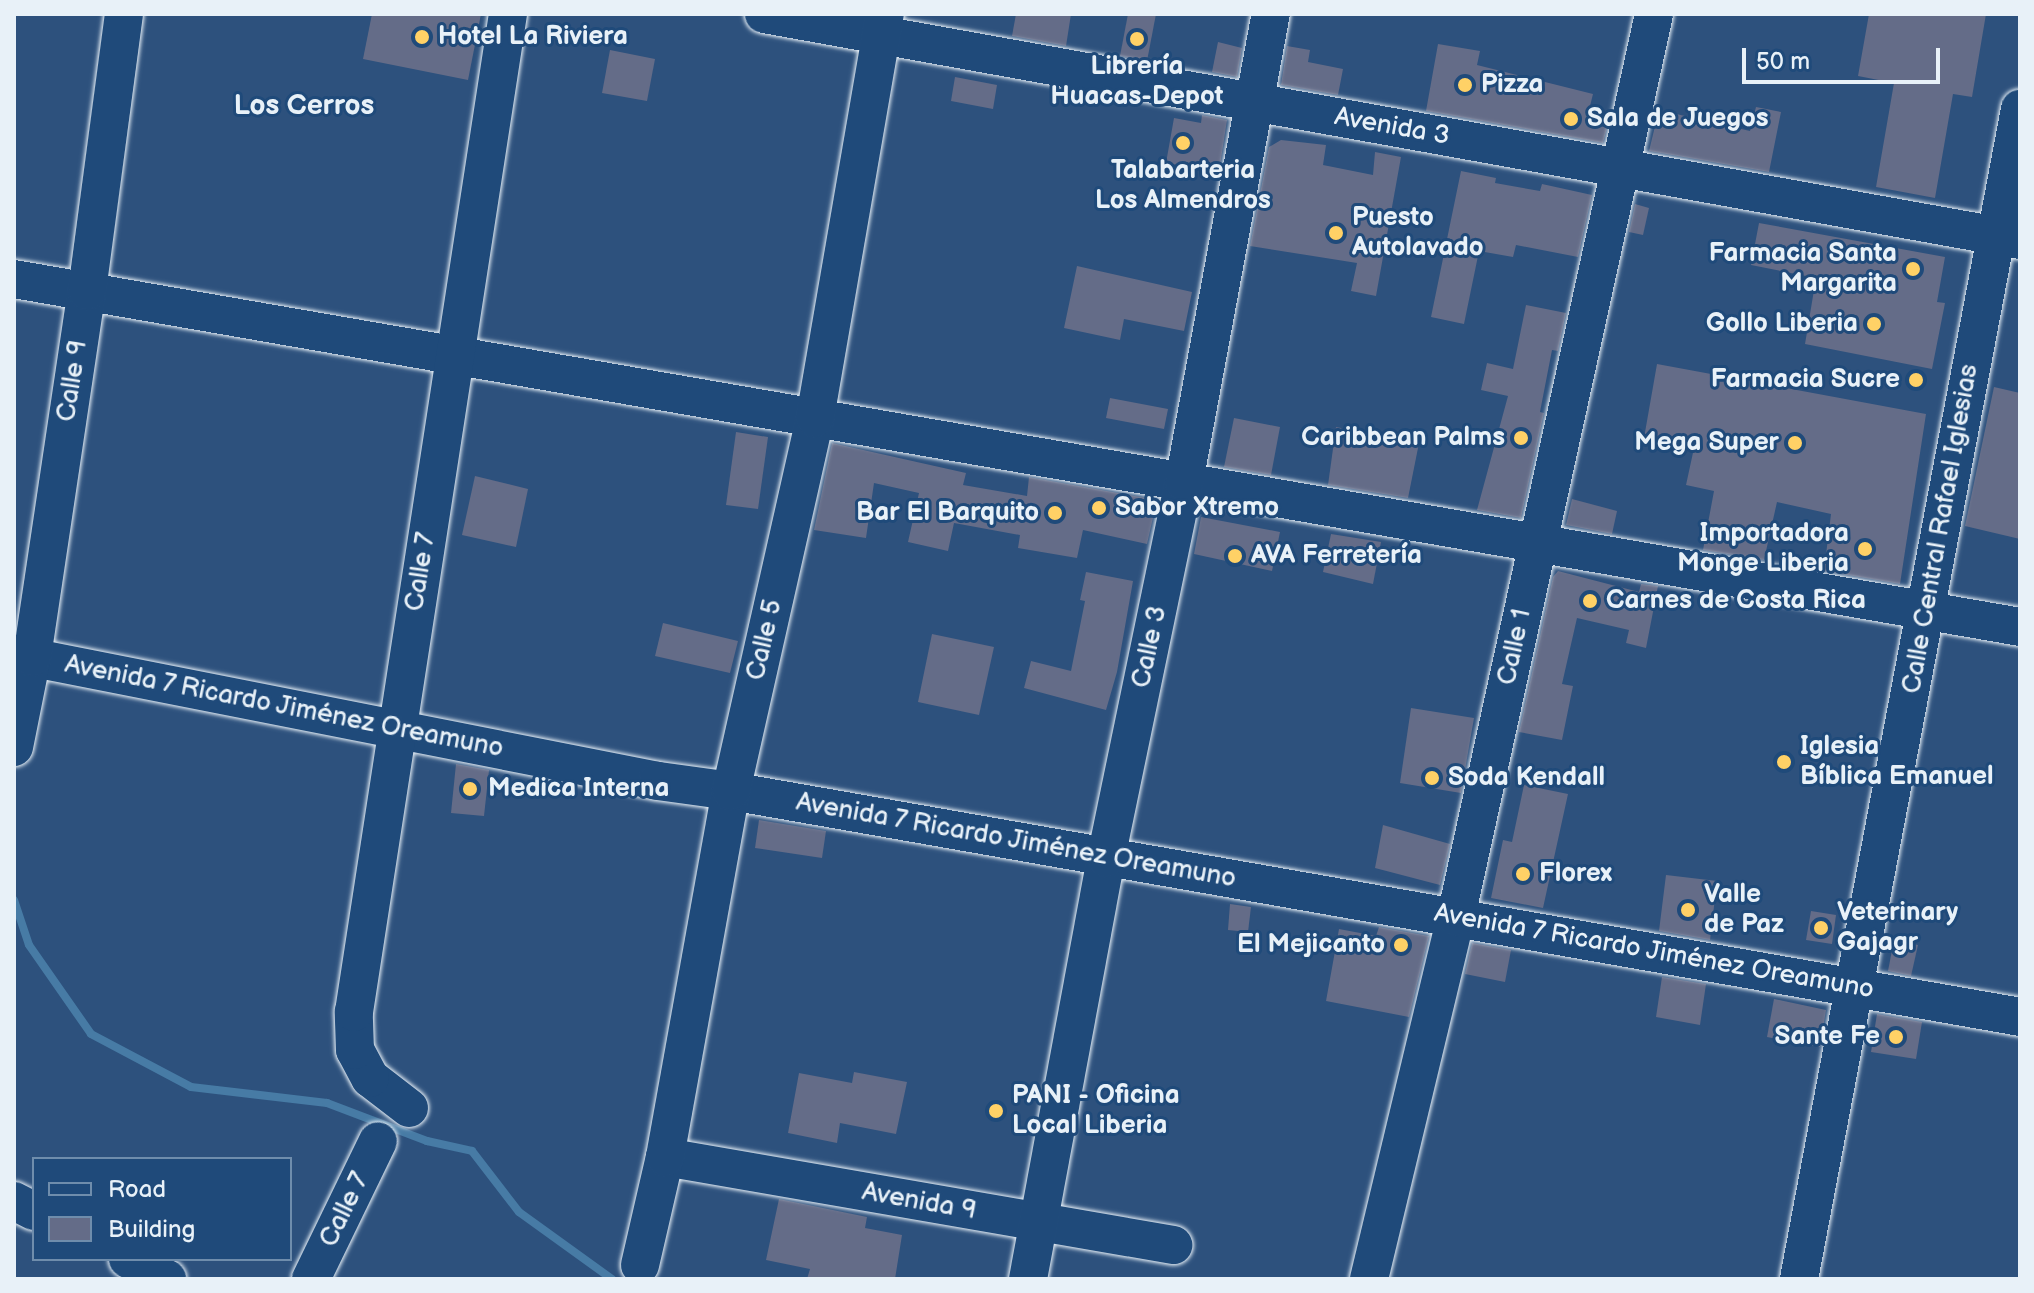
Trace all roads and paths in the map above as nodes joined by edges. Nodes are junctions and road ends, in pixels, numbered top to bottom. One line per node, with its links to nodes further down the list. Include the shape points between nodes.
1 (124, 14): 12 (street, Calle 9)
2 (508, 14): 13 (street, Calle 7)
3 (764, 14): 6 (street, Avenida 3)
4 (1271, 14): 7 (street, Calle 3)
5 (1654, 14): 9 (street, Calle 1)
6 (883, 24): 7 (street, Avenida 3); 14 (street, Calle 5)
7 (1254, 102): 9 (street, Avenida 3); 15 (street, Calle 3)
8 (2020, 109): 10 (street, Calle Central Rafael Iglesias)
9 (1620, 168): 10 (street, Avenida 3); 16 (street, Calle 1)
10 (2008, 238): 17 (street, Calle Central Rafael Iglesias)
11 (14, 279): 12 (street)
12 (87, 291): 13 (street); 19 (street, Calle 9)
13 (454, 355): 14 (street); 20 (street, Calle 7)
14 (815, 418): 15 (street); 22 (street, Calle 5)
15 (1184, 482): 16 (street); 23 (street, Calle 3)
16 (1537, 543): 17 (street); 24 (street, Calle 1)
17 (1927, 611): 18 (street); 25 (street, Calle Central Rafael Iglesias)
18 (2020, 627)
19 (23, 656): 20 (street, Avenida 7 Ricardo Jiménez Oreamuno); 21 (street, Calle 9)
20 (397, 730): 22 (street, Avenida 7 Ricardo Jiménez Oreamuno); 27 (street, Calle 7, via 354,1024 355,1050 370,1078)
21 (14, 747)
22 (731, 791): 23 (street, Avenida 7 Ricardo Jiménez Oreamuno); 29 (street, Calle 5)
23 (1106, 858): 24 (street, Avenida 7 Ricardo Jiménez Oreamuno); 32 (street, Calle 3)
24 (1456, 917): 25 (street, Avenida 7 Ricardo Jiménez Oreamuno); 39 (street, Calle 1)
25 (1855, 986): 26 (street, Avenida 7 Ricardo Jiménez Oreamuno); 40 (street, Calle Central Rafael Iglesias)
26 (2020, 1017)
27 (409, 1108)
28 (378, 1141): 37 (street, Calle 7)
29 (665, 1157): 32 (street, Avenida 9); 35 (street, Calle 5)
30 (14, 1201): 31 (street)
31 (32, 1210)
32 (1040, 1224): 33 (street, Avenida 9); 38 (street, Calle 3)
33 (1173, 1245)
34 (132, 1261): 36 (street)
35 (640, 1265)
36 (167, 1279)
37 (311, 1279)
38 (1028, 1279)
39 (1369, 1279)
40 (1799, 1279)

